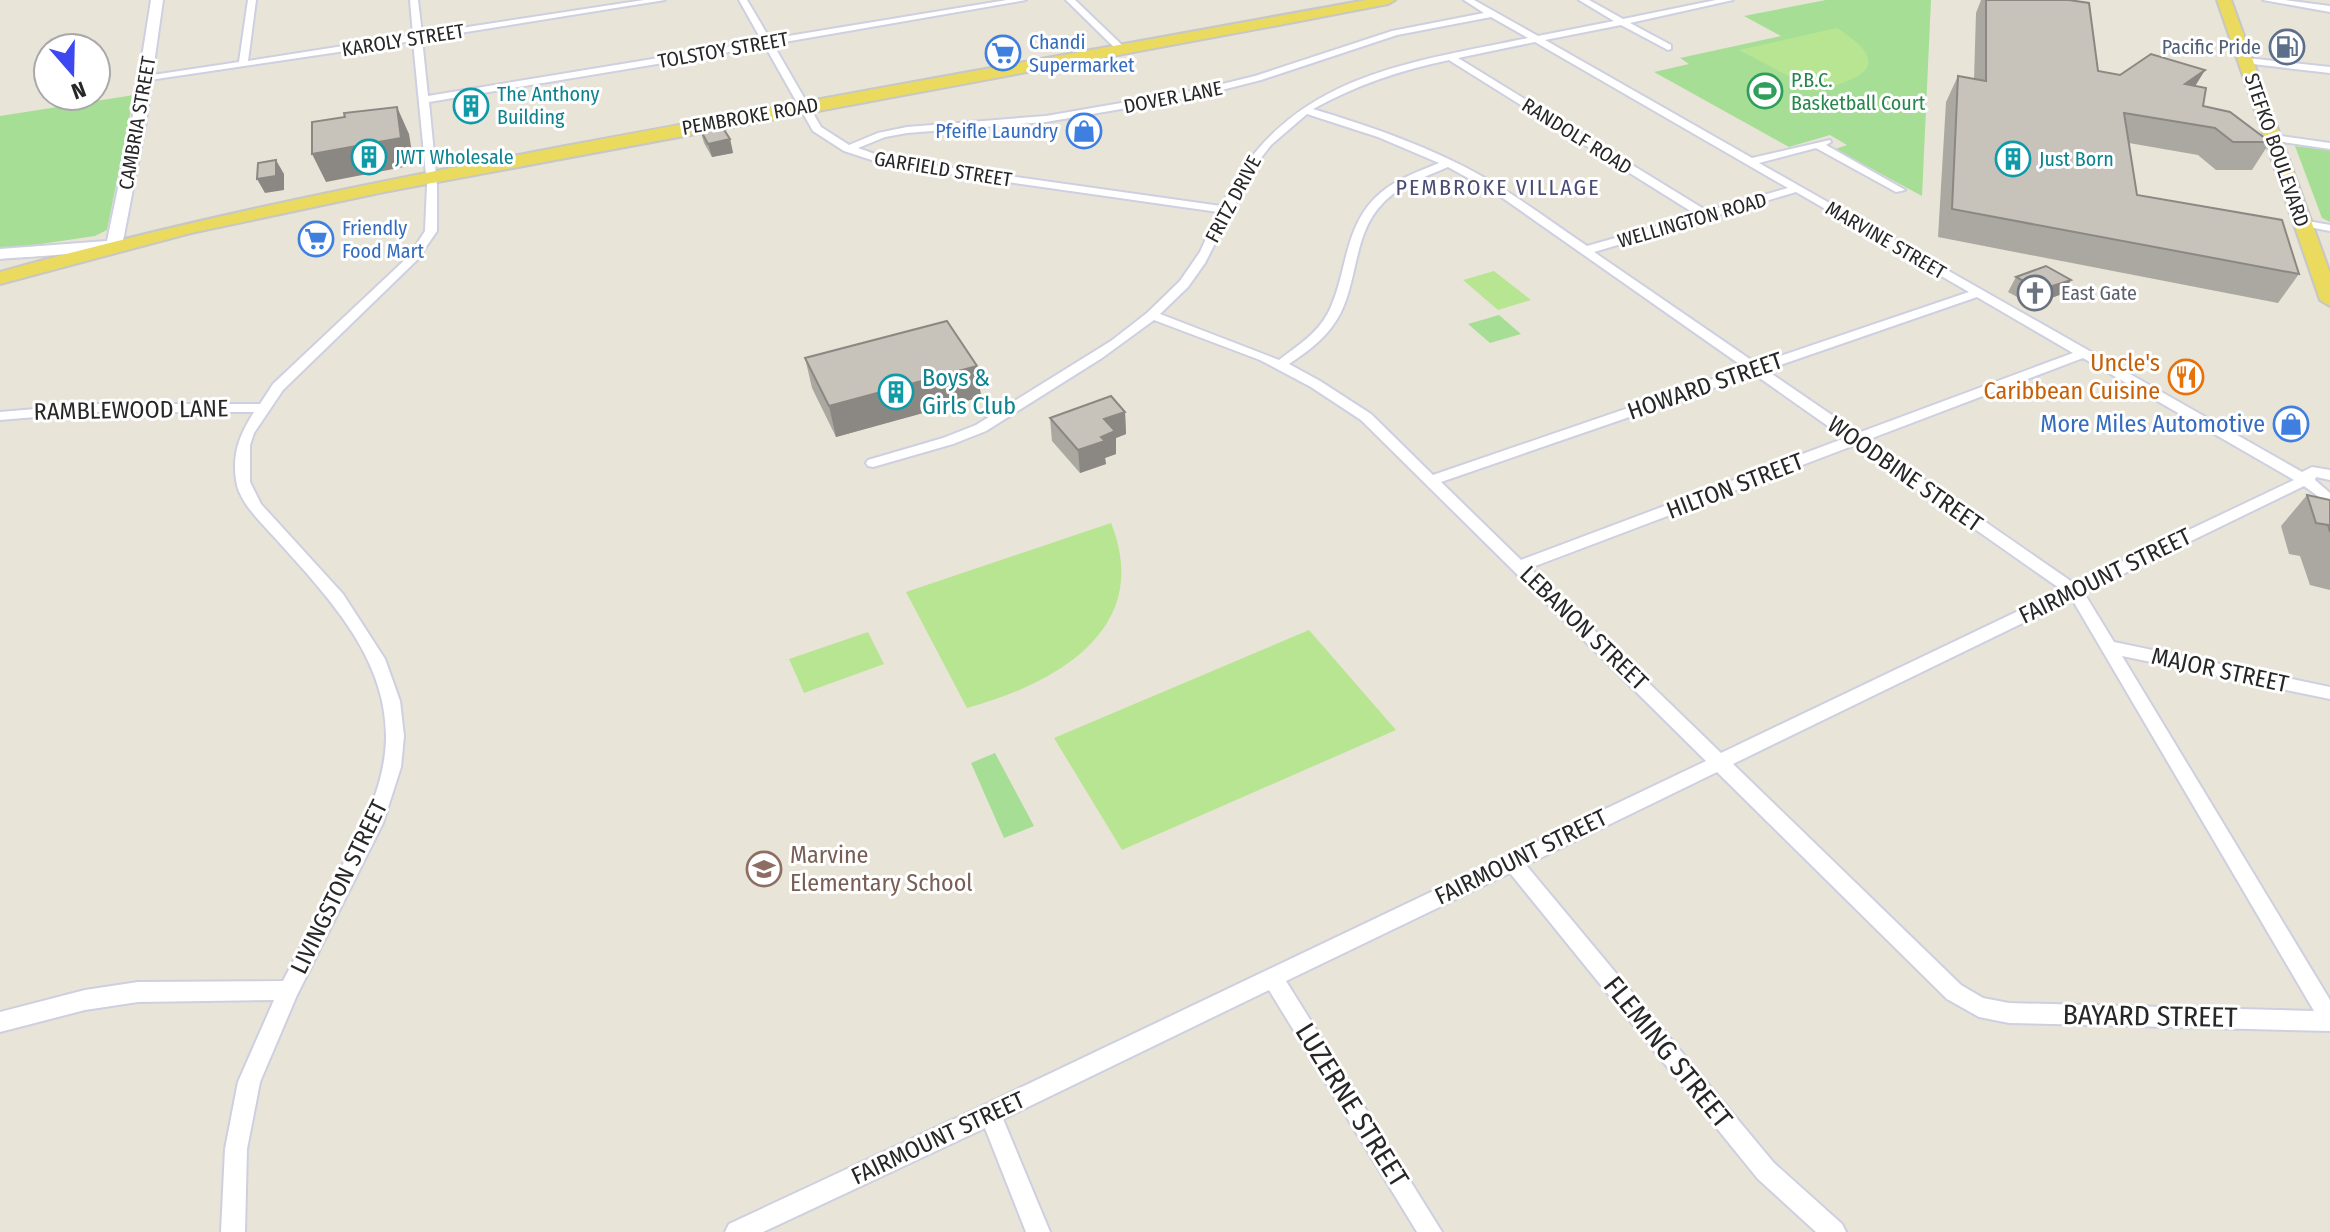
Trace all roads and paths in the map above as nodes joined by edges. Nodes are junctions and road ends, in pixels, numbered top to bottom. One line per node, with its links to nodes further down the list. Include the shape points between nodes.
1 (157, 0): 28 (street, CAMBRIA STREET)
2 (252, 0): 26 (street)
3 (414, 0): 19 (street, LIVINGSTON STREET)
4 (578, 0): 16 (street)
5 (661, 0): 16 (street, KAROLY STREET)
6 (743, 0): 21 (street, GARFIELD STREET)
7 (1022, 0): 21 (street, TOLSTOY STREET)
8 (1070, 0): 23 (street)
9 (1388, 0): 23 (main road, PEMBROKE ROAD)
10 (1468, 0): 17 (street, MARVINE STREET)
11 (1583, 0): 18 (street)
12 (1729, 0): 18 (street, FRITZ DRIVE)
13 (2224, 0): 25 (main road, STEFKO BOULEVARD)
14 (2267, 0): 15 (street)
15 (2330, 9)
16 (582, 12): 19 (street, KAROLY STREET)
17 (1492, 14): 20 (street, MARVINE STREET); 36 (street, DOVER LANE, via 1388,35 1202,92 1069,116 907,130)
18 (1622, 21): 20 (street, FRITZ DRIVE); 22 (street)
19 (418, 37): 26 (street, KAROLY STREET); 29 (street, LIVINGSTON STREET)
20 (1535, 39): 24 (street, FRITZ DRIVE); 37 (street, MARVINE STREET)
21 (768, 43): 29 (street, TOLSTOY STREET); 30 (street, GARFIELD STREET)
22 (1668, 47)
23 (1121, 49): 30 (main road, PEMBROKE ROAD)
24 (1449, 56): 31 (street, FRITZ DRIVE, via 1376,75); 43 (street, RANDOLF ROAD)
25 (2247, 61): 27 (street); 32 (main road, STEFKO BOULEVARD)
26 (243, 64): 28 (street, KAROLY STREET)
27 (2330, 70)
28 (146, 79): 46 (street, CAMBRIA STREET)
29 (424, 100): 39 (street, LIVINGSTON STREET)
30 (804, 106): 36 (street, GARFIELD STREET, via 823,136); 39 (main road, PEMBROKE ROAD)
31 (1306, 110): 38 (street, WOODBINE STREET); 42 (street, FRITZ DRIVE, via 1255,154)
32 (2274, 138): 35 (street); 44 (main road, STEFKO BOULEVARD)
33 (1831, 140): 34 (street)
34 (1817, 144): 37 (street); 41 (street)
35 (2330, 146)
36 (848, 149): 42 (street, GARFIELD STREET, via 927,169)
37 (1749, 162): 40 (street, MARVINE STREET)
38 (1448, 163): 47 (street, WOODBINE STREET); 54 (street, via 1396,186 1375,203 1359,227 1346,283 1325,328)
39 (431, 177): 46 (main road, PEMBROKE ROAD); 56 (street, LIVINGSTON STREET, via 434,221 421,249 296,368)
40 (1796, 189): 43 (street, WELLINGTON ROAD); 50 (street, MARVINE STREET)
41 (1900, 190)
42 (1224, 210): 52 (street, FRITZ DRIVE, via 1194,271)
43 (1705, 215): 47 (street, WELLINGTON ROAD)
44 (2302, 223): 45 (street); 51 (main road, STEFKO BOULEVARD)
45 (2330, 228)
46 (114, 246): 48 (street); 49 (main road, PEMBROKE ROAD)
47 (1587, 250): 55 (street, WOODBINE STREET)
48 (0, 254)
49 (0, 278)
50 (1978, 293): 53 (street, MARVINE STREET); 55 (street, HOWARD STREET)
51 (2330, 300)
52 (1154, 316): 54 (street, LEBANON STREET); 59 (street, FRITZ DRIVE, via 986,425)
53 (2084, 353): 58 (street, HILTON STREET); 61 (street, MARVINE STREET)
54 (1281, 364): 62 (street, LEBANON STREET, via 1366,417)
55 (1756, 370): 58 (street, WOODBINE STREET); 62 (street, HOWARD STREET)
56 (263, 408): 57 (street, RAMBLEWOOD LANE, via 95,408); 72 (street, LIVINGSTON STREET, via 244,439 241,469 246,488 255,506 367,640 394,712 394,759 378,811)
57 (0, 416)
58 (1857, 440): 65 (street, HILTON STREET); 66 (street, WOODBINE STREET)
59 (873, 463)
60 (2330, 475): 61 (street, via 2312,472)
61 (2307, 479): 63 (street, MARVINE STREET); 64 (street, MARVINE STREET); 66 (street, FAIRMOUNT STREET)
62 (1432, 480): 65 (street, LEBANON STREET)
63 (2330, 483)
64 (2330, 500)
65 (1520, 566): 69 (street, LEBANON STREET)
66 (2076, 592): 67 (street, WOODBINE STREET); 69 (street, FAIRMOUNT STREET)
67 (2110, 647): 68 (street, MAJOR STREET); 74 (street, WOODBINE STREET)
68 (2330, 693)
69 (1721, 761): 70 (street, FAIRMOUNT STREET); 73 (street, LEBANON STREET)
70 (1512, 861): 71 (street, FAIRMOUNT STREET); 81 (street, FLEMING STREET, via 1766,1171)
71 (1273, 978): 76 (street, FAIRMOUNT STREET); 80 (street, LUZERNE STREET)
72 (289, 990): 75 (street, via 138,992); 77 (street, LIVINGSTON STREET, via 246,1094 236,1149)
73 (1971, 1003): 74 (street, BAYARD STREET, via 2009,1013)
74 (2330, 1020)
75 (0, 1022)
76 (990, 1114): 78 (street, FAIRMOUNT STREET); 79 (street)
77 (233, 1232)
78 (737, 1232)
79 (1038, 1232)
80 (1430, 1232)
81 (1834, 1232)

